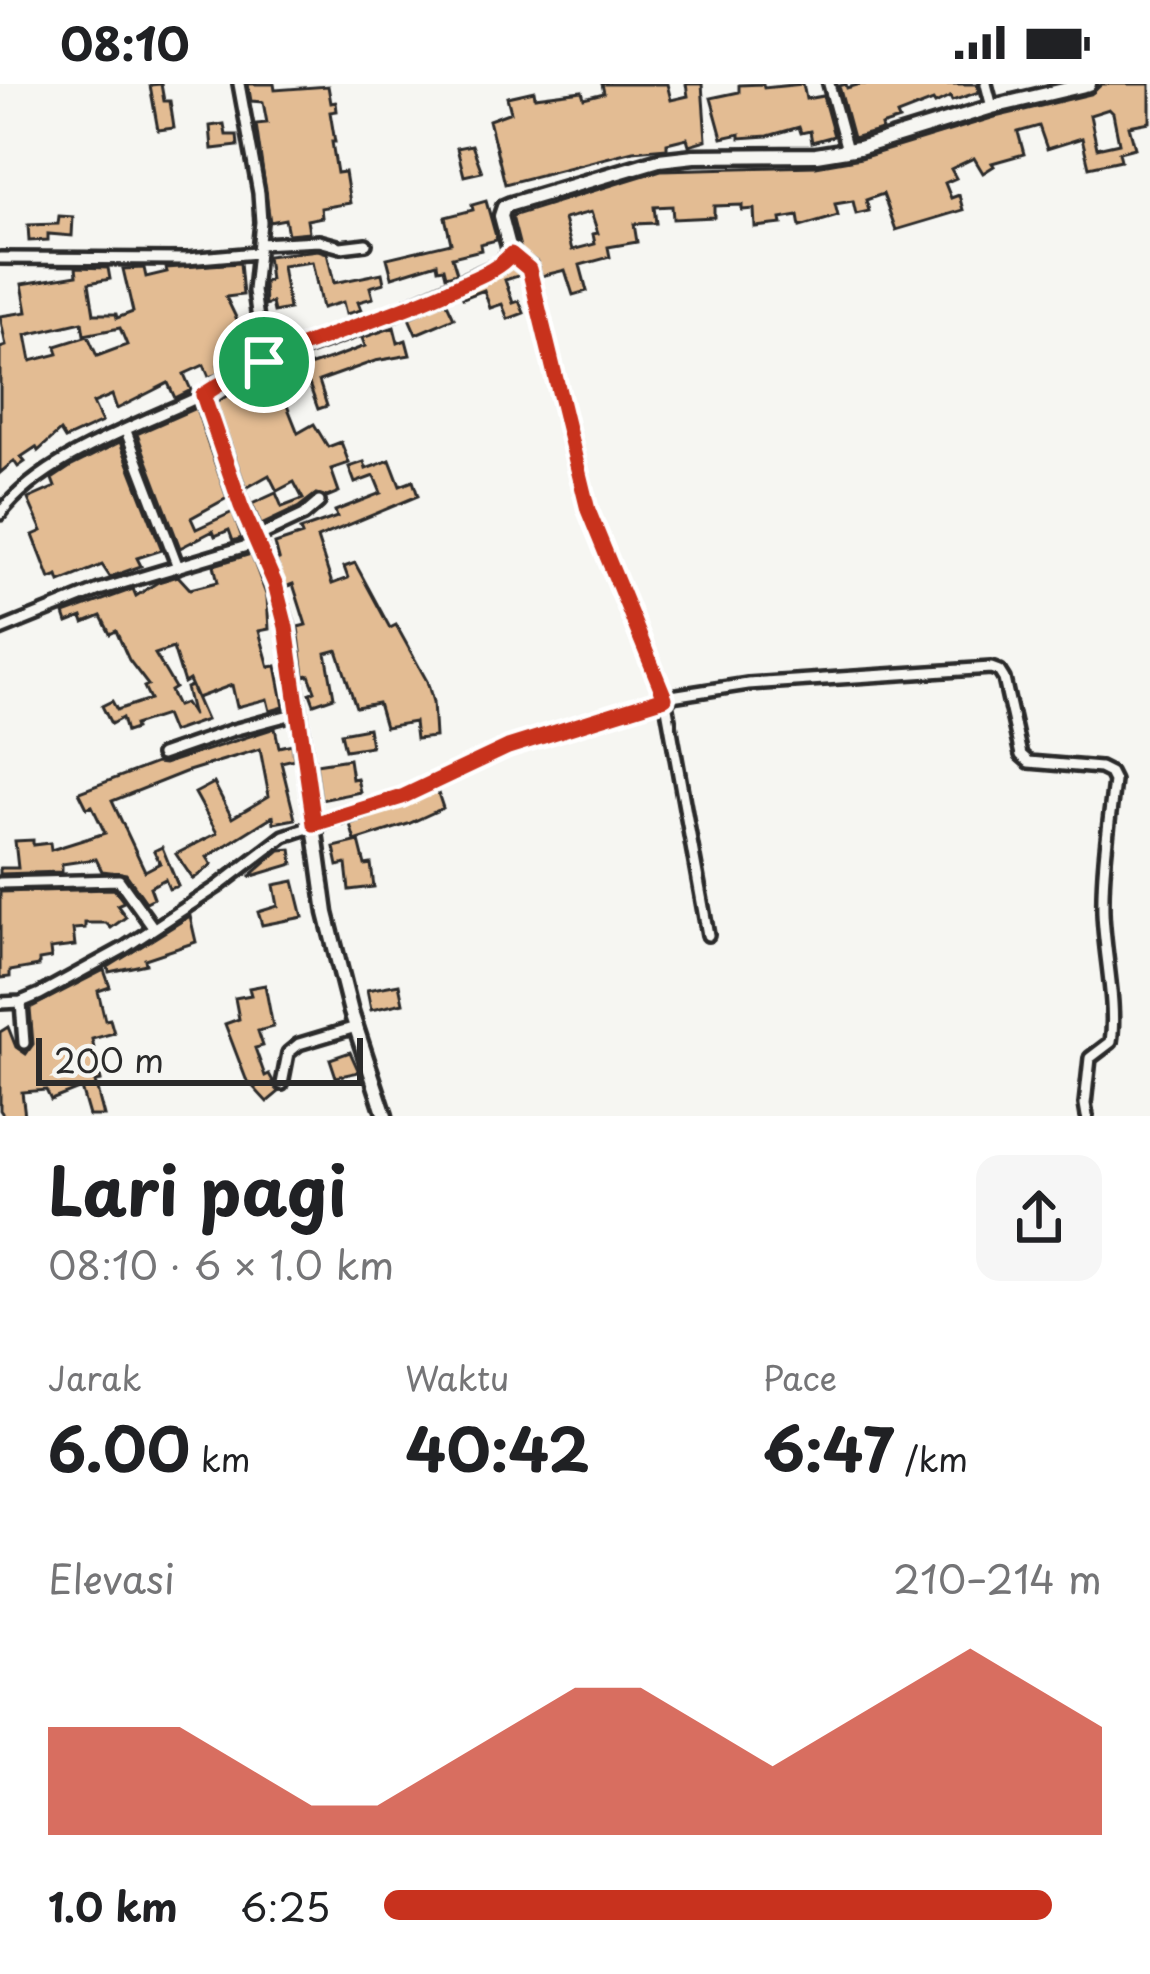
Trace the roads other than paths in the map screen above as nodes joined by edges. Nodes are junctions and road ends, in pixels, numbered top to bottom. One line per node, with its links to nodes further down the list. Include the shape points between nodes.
1 (239, 84): 8 (street, via 259,193)
2 (829, 84): 6 (street)
3 (986, 84): 5 (street)
4 (1089, 84): 5 (street)
5 (992, 106): 6 (street)
6 (847, 150): 9 (street, via 677,158 550,191 502,209)
7 (366, 244): 8 (street)
8 (258, 249): 10 (street, via 187,259); 11 (street)
9 (511, 254): 11 (street, via 441,294); 19 (street, via 529,269 588,510)
10 (0, 258)
11 (264, 362): 12 (street)
12 (203, 395): 13 (street); 16 (street)
13 (126, 431): 15 (street, via 30,485); 17 (street)
14 (320, 502): 16 (street)
15 (0, 514)
16 (256, 540): 17 (street); 20 (street, via 286,627)
17 (178, 567): 18 (street)
18 (0, 630)
19 (665, 698): 22 (street, via 508,747 402,797); 25 (street); 32 (street, via 991,668 1004,679 1029,762 1110,772 1103,907 1114,1022 1111,1042 1090,1058)
20 (297, 713): 21 (street); 22 (street)
21 (161, 755)
22 (314, 824): 24 (street); 28 (street, via 326,913)
23 (0, 883): 24 (street, via 119,880)
24 (152, 926): 26 (street)
25 (708, 934)
26 (21, 1002): 27 (street); 29 (street)
27 (0, 1003)
28 (356, 1027): 30 (street, via 287,1053); 31 (street)
29 (24, 1042)
30 (282, 1084)
31 (385, 1116)
32 (1087, 1116)

